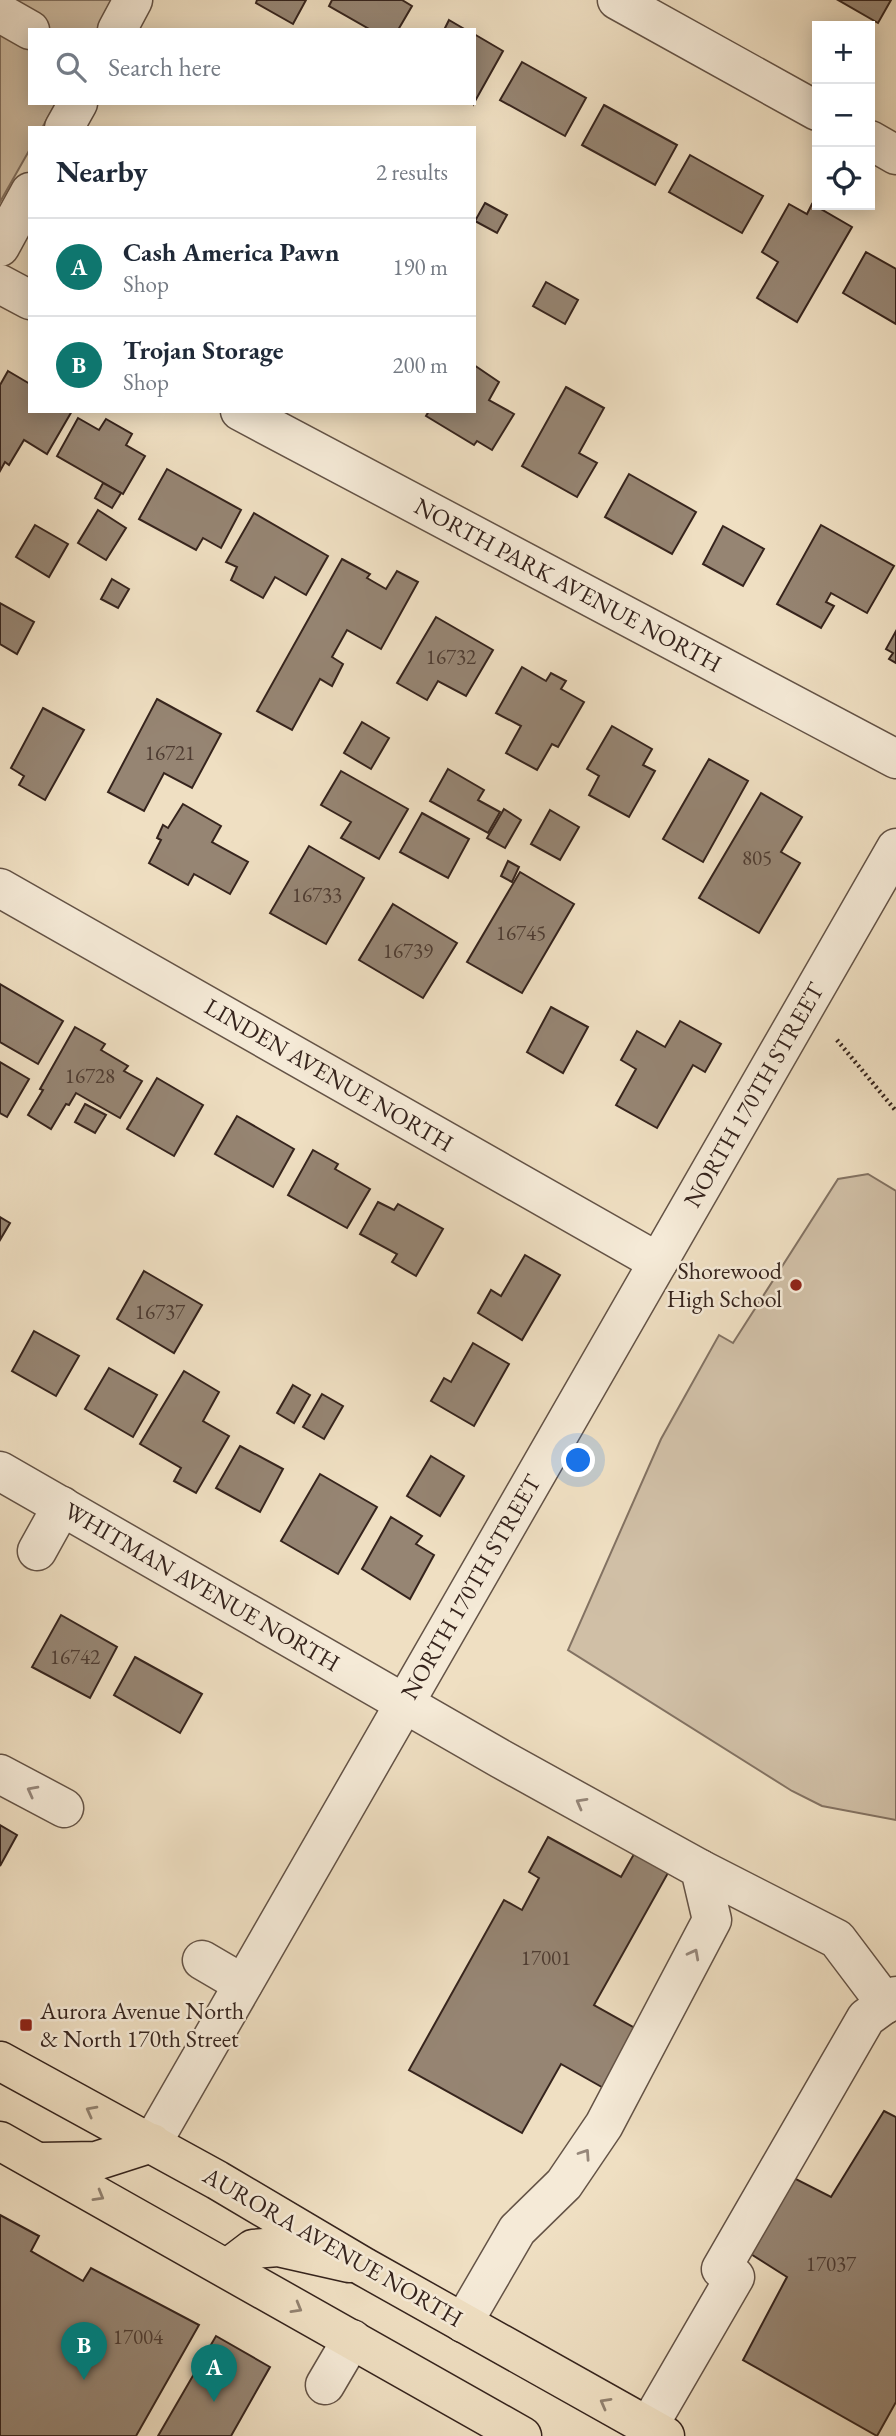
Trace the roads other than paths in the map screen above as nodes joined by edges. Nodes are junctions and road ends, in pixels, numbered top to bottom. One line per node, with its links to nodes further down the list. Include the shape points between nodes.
1 (133, 0): 4 (street)
2 (617, 0): 7 (street)
3 (0, 13): 5 (street)
4 (118, 28)
5 (28, 29)
6 (77, 105): 8 (street)
7 (812, 108)
8 (65, 126)
9 (875, 143): 10 (street)
10 (896, 155)
11 (28, 196): 12 (street)
12 (0, 247)
13 (0, 284): 14 (street)
14 (28, 299)
15 (244, 413): 16 (street, NORTH PARK AVENUE NORTH)
16 (896, 759)
17 (896, 848): 19 (street, NORTH 170TH STREET)
18 (0, 888): 19 (street, LINDEN AVENUE NORTH)
19 (658, 1262): 23 (street, NORTH 170TH STREET)
20 (0, 1471): 21 (street, WHITMAN AVENUE NORTH)
21 (62, 1506): 22 (street); 23 (street, WHITMAN AVENUE NORTH)
22 (37, 1550)
23 (405, 1703): 26 (street, WHITMAN AVENUE NORTH, one-way to 23); 28 (street, NORTH 170TH STREET)
24 (0, 1773): 25 (street, one-way to 24)
25 (64, 1808)
26 (700, 1869): 29 (street, WHITMAN AVENUE NORTH, via 837,1939); 36 (street, one-way to 26, via 517,2230 564,2185 604,2124 712,1920)
27 (202, 1960): 28 (street)
28 (243, 1984): 32 (street, NORTH 170TH STREET)
29 (891, 2000): 39 (street, via 866,2018 721,2269 735,2277)
30 (0, 2061): 32 (main road, AURORA AVENUE NORTH, one-way to 30)
31 (0, 2141): 33 (main road)
32 (152, 2143): 33 (main road, via 96,2161); 34 (main road, AURORA AVENUE NORTH)
33 (40, 2162): 35 (main road, one-way to 35)
34 (364, 2267): 35 (main road, via 278,2247 253,2249); 36 (main road, AURORA AVENUE NORTH)
35 (228, 2268): 37 (main road, one-way to 37)
36 (463, 2323): 39 (main road, AURORA AVENUE NORTH, one-way to 36)
37 (352, 2339): 38 (street); 40 (main road)
38 (325, 2385)
39 (657, 2431)
40 (522, 2436)

